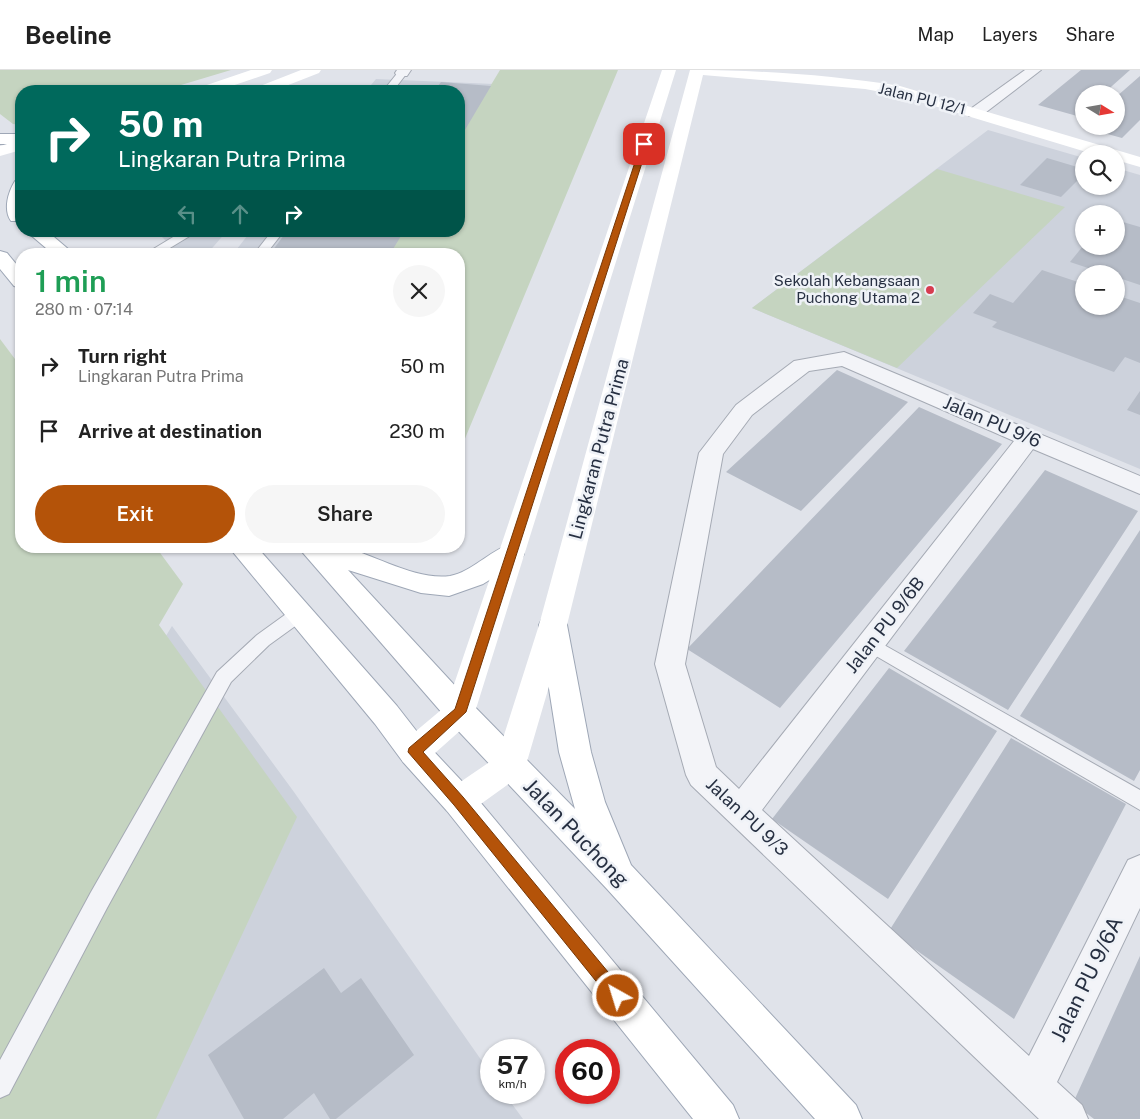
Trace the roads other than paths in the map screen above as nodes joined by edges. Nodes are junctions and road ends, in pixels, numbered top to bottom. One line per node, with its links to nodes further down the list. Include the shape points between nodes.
1 (265, 70): 7 (main road)
2 (314, 70): 8 (main road)
3 (669, 70): 36 (main road)
4 (697, 70): 10 (main road, Jalan PU 12/1, via 864,85 900,91); 38 (main road, Lingkaran Putra Prima)
5 (1034, 70): 10 (street)
6 (403, 72): 9 (lane)
7 (221, 85)
8 (275, 85)
9 (393, 85)
10 (975, 113): 13 (main road, Jalan PU 12/1)
11 (0, 139): 12 (main road)
12 (15, 139)
13 (1081, 145)
14 (15, 147): 15 (main road)
15 (0, 151)
16 (1125, 158): 18 (main road)
17 (15, 162): 19 (main road)
18 (1140, 162)
19 (0, 166)
20 (0, 197): 21 (main road)
21 (15, 214)
22 (43, 237): 25 (main road)
23 (181, 237): 26 (lane)
24 (273, 237): 27 (lane)
25 (57, 248)
26 (162, 248)
27 (265, 248)
28 (0, 257): 29 (main road)
29 (15, 275)
30 (844, 359): 31 (street, Jalan PU 9/6); 45 (street, Jalan PU 9/3, via 802,366 744,410 711,453 670,664 702,775)
31 (1029, 438): 32 (street, Jalan PU 9/6); 39 (street, Jalan PU 9/6B)
32 (1140, 486)
33 (247, 553): 37 (main road)
34 (316, 553): 40 (main road, Jalan Puchong)
35 (330, 553): 36 (main road, via 425,583 448,586 466,580)
36 (511, 554): 40 (main road)
37 (299, 614): 41 (main road); 48 (lane, via 263,640 224,677)
38 (553, 625): 42 (main road, Lingkaran Putra Prima); 47 (main road, via 575,752 589,802)
39 (870, 644): 44 (lane); 45 (street, Jalan PU 9/6B)
40 (460, 712): 41 (main road); 42 (main road, Jalan Puchong)
41 (414, 752): 43 (main road)
42 (510, 765): 43 (main road); 47 (main road, Jalan Puchong)
43 (458, 801): 50 (main road)
44 (1140, 801)
45 (741, 812): 49 (street, Jalan PU 9/3)
46 (1140, 871): 49 (street, Jalan PU 9/6A)
47 (619, 877): 51 (main road, Jalan Puchong)
48 (0, 1085)
49 (1034, 1087): 52 (street, Jalan PU 9/3)
50 (719, 1119)
51 (842, 1119)
52 (1068, 1119)

